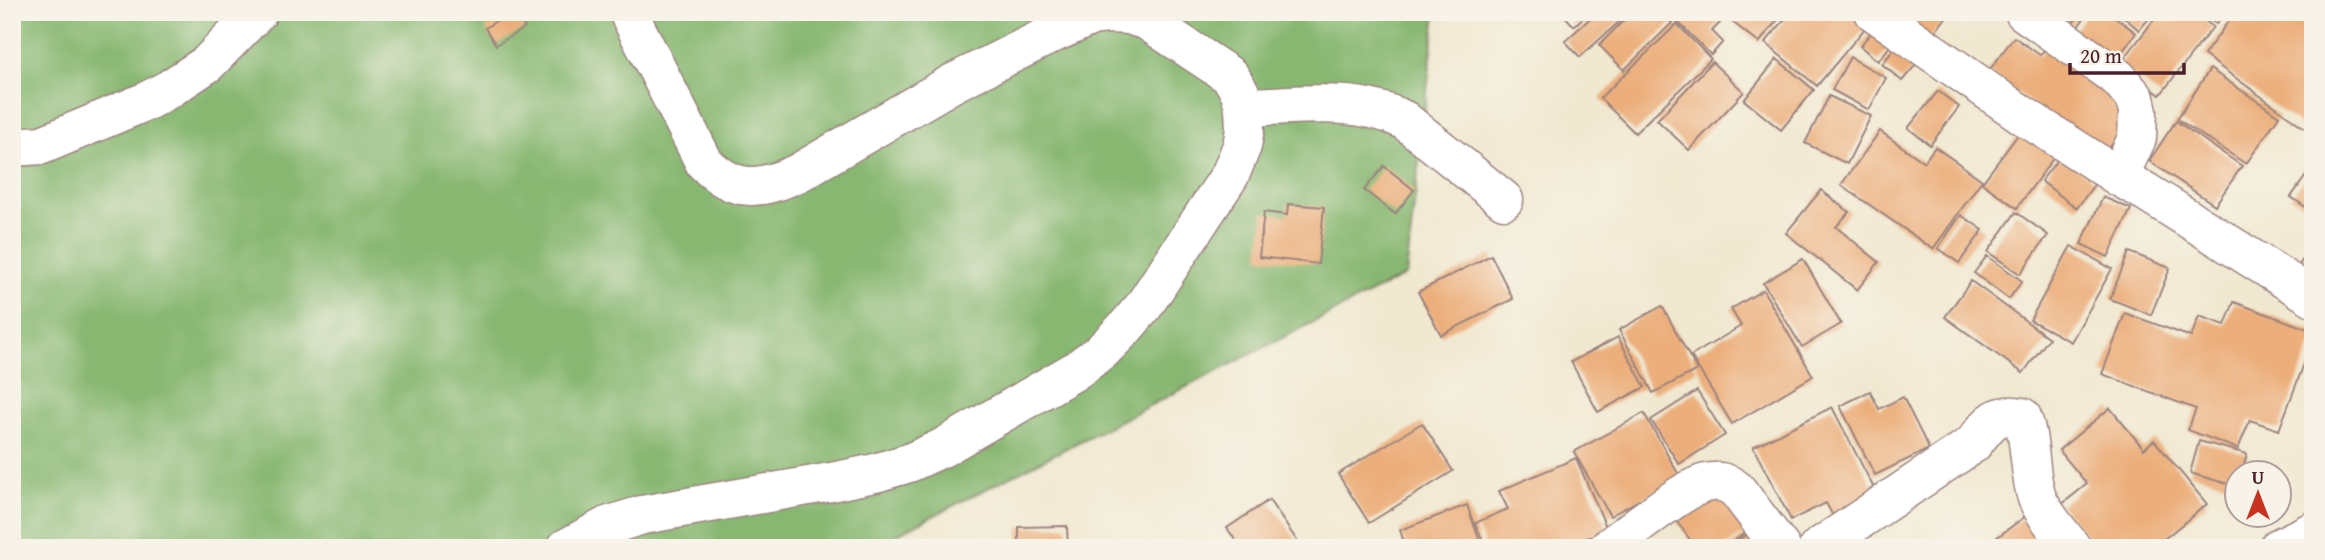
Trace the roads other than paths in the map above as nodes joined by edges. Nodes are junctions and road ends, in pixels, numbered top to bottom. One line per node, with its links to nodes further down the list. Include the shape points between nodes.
1 (258, 12): 6 (street, via 207,64 170,89 42,145)
2 (628, 12): 5 (street, via 704,162 735,185 755,187 798,173 953,83 1092,16 1129,15 1147,21 1230,76)
3 (1874, 12): 7 (street)
4 (2024, 12): 7 (street, via 2118,78 2135,98 2137,138)
5 (1244, 107): 8 (street, via 1350,104 1387,112 1404,120); 11 (street, via 1242,146 1230,175 1143,307 1118,336 1074,372 909,463 831,482 642,515 607,526)
6 (12, 147)
7 (2119, 177): 9 (street)
8 (1504, 200)
9 (2313, 297)
10 (2313, 531): 16 (street)
11 (566, 548)
12 (1608, 548): 13 (street, via 1687,491 1716,482 1737,490)
13 (1781, 548)
14 (1818, 548): 15 (street, via 1973,444 1990,422 2008,414 2022,417 2038,500)
15 (2071, 548)
16 (2278, 548)

